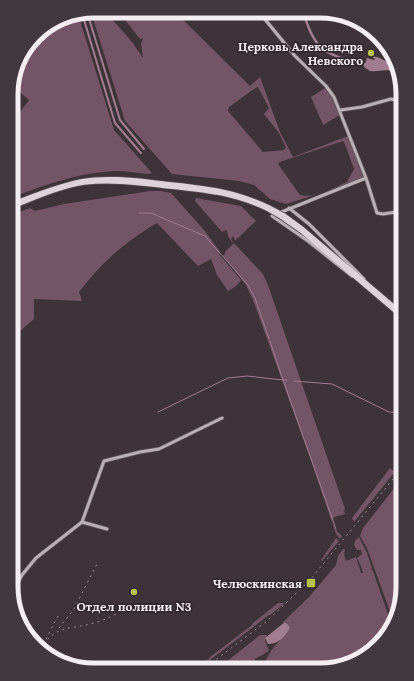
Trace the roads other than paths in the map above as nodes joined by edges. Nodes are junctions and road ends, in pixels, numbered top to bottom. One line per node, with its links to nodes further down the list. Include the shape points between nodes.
1 (264, 18): 3 (street, via 295,56 330,91)
2 (396, 101): 3 (street)
3 (340, 110): 4 (street)
4 (366, 178): 6 (street); 7 (street, via 377,213)
5 (18, 204): 8 (main road, bridge, via 64,188 122,182 219,192 250,201)
6 (289, 208): 9 (street, via 272,216); 10 (street)
7 (396, 212)
8 (282, 216): 9 (main road); 10 (main road, via 303,229)
9 (363, 284): 12 (main road)
10 (371, 286): 11 (main road)
11 (396, 308)
12 (396, 312)
13 (222, 418): 14 (street, via 159,449 104,461)
14 (82, 522): 15 (street); 16 (street, via 34,560)
15 (107, 529)
16 (18, 583)

